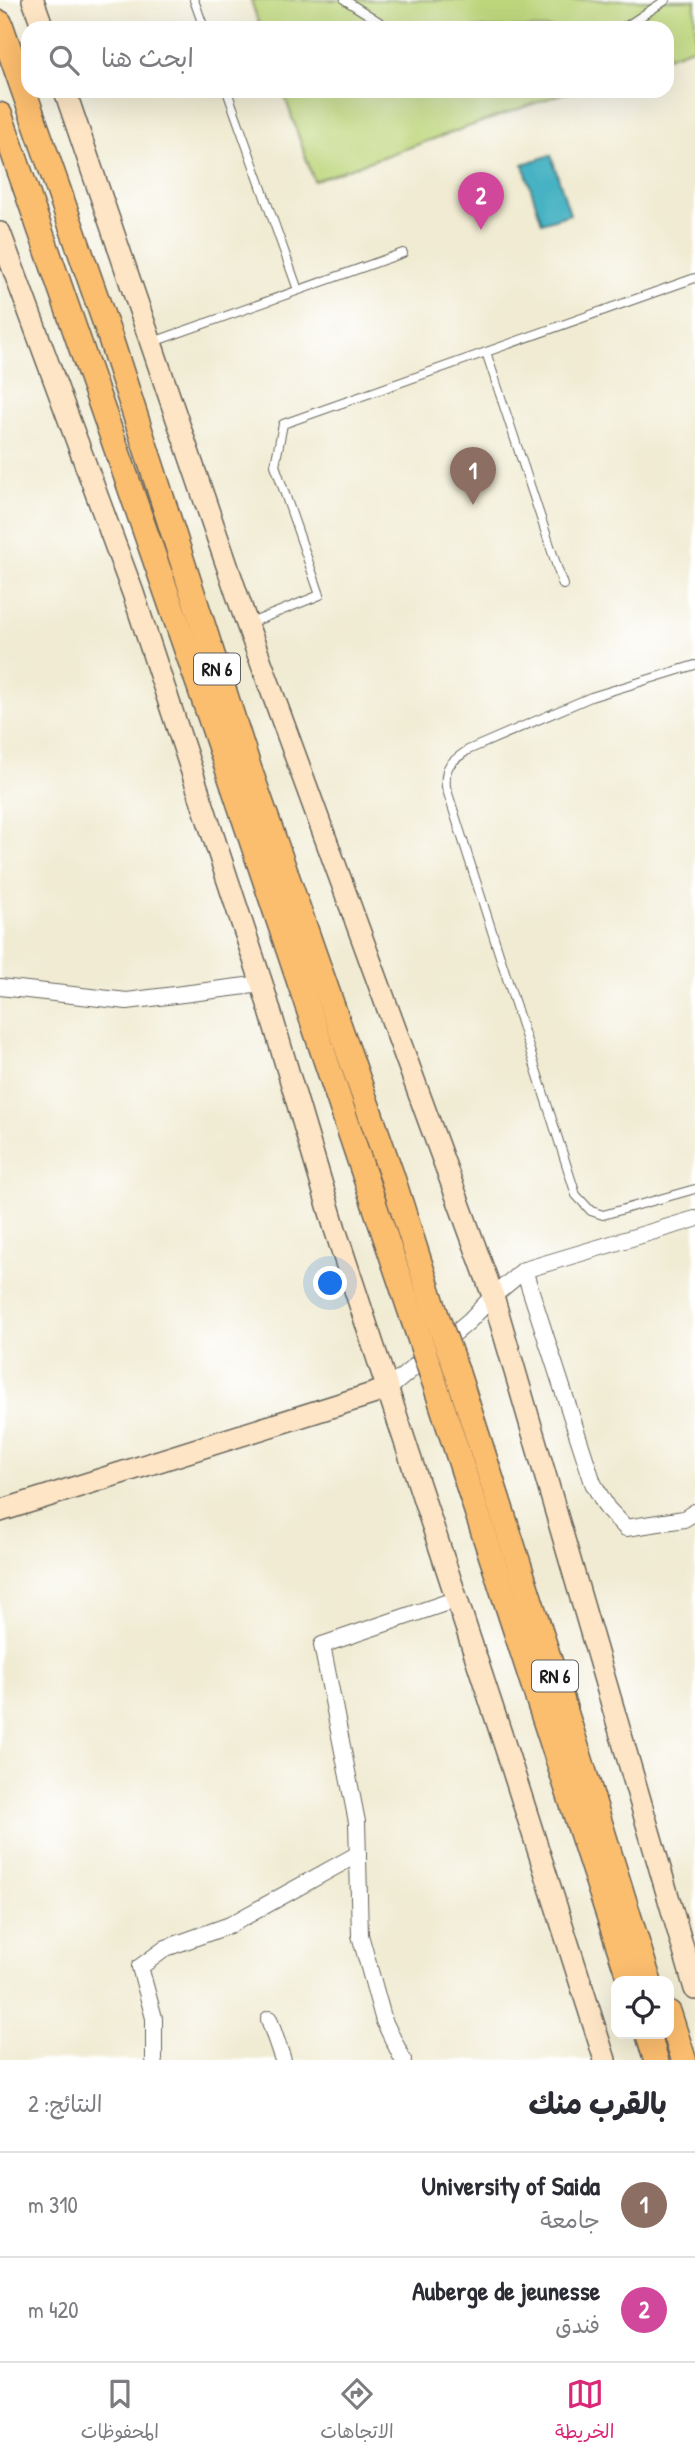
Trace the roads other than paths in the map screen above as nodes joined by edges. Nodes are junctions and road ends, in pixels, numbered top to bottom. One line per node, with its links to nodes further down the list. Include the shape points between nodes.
1 (33, 0): 5 (street)
2 (194, 0): 6 (lane)
3 (345, 0): 7 (lane)
4 (666, 0): 8 (lane)
5 (40, 21)
6 (202, 21)
7 (378, 21)
8 (634, 21)
9 (0, 23): 10 (main road, RN 6)
10 (21, 83)
11 (26, 98): 30 (main road, RN 6, via 110,337 249,768 392,1176)
12 (67, 98): 19 (street)
13 (229, 98): 18 (lane)
14 (0, 115): 30 (main road, RN 6)
15 (0, 233): 24 (street, via 133,593)
16 (403, 253): 18 (lane)
17 (695, 278): 20 (lane)
18 (298, 290): 19 (lane)
19 (153, 342): 22 (street)
20 (486, 352): 21 (lane); 22 (lane, via 283,424 275,465 320,595)
21 (563, 585)
22 (247, 624): 29 (street)
23 (695, 665): 26 (lane, via 591,697 468,750 445,774 576,1195 591,1211 603,1215)
24 (261, 984): 25 (street, via 127,1001); 31 (street)
25 (0, 987)
26 (695, 1189)
27 (695, 1219): 28 (street)
28 (524, 1270): 29 (street); 33 (street, via 593,1483 607,1507 626,1528 684,1519)
29 (492, 1296): 31 (street); 41 (street)
30 (425, 1317): 36 (main road, RN 6, bridge)
31 (388, 1389): 32 (street); 34 (street)
32 (0, 1511)
33 (695, 1512)
34 (457, 1600): 35 (street, via 322,1645 357,1822); 50 (street)
35 (358, 1854): 47 (street, via 230,1925 166,1948 140,1967 154,2018); 49 (street, via 360,1935 384,2021)
36 (599, 1855): 37 (main road, RN 6); 38 (main road, RN 6); 39 (main road, RN 6); 40 (main road, RN 6)
37 (621, 1976)
38 (629, 1976)
39 (647, 1976)
40 (656, 1976)
41 (695, 1989)
42 (270, 2019): 48 (street)
43 (674, 2029): 54 (main road)
44 (639, 2039): 51 (main road)
45 (650, 2039): 52 (main road)
46 (667, 2039): 53 (main road)
47 (154, 2060)
48 (283, 2060)
49 (403, 2060)
50 (605, 2060)
51 (645, 2060)
52 (656, 2060)
53 (673, 2060)
54 (684, 2060)

